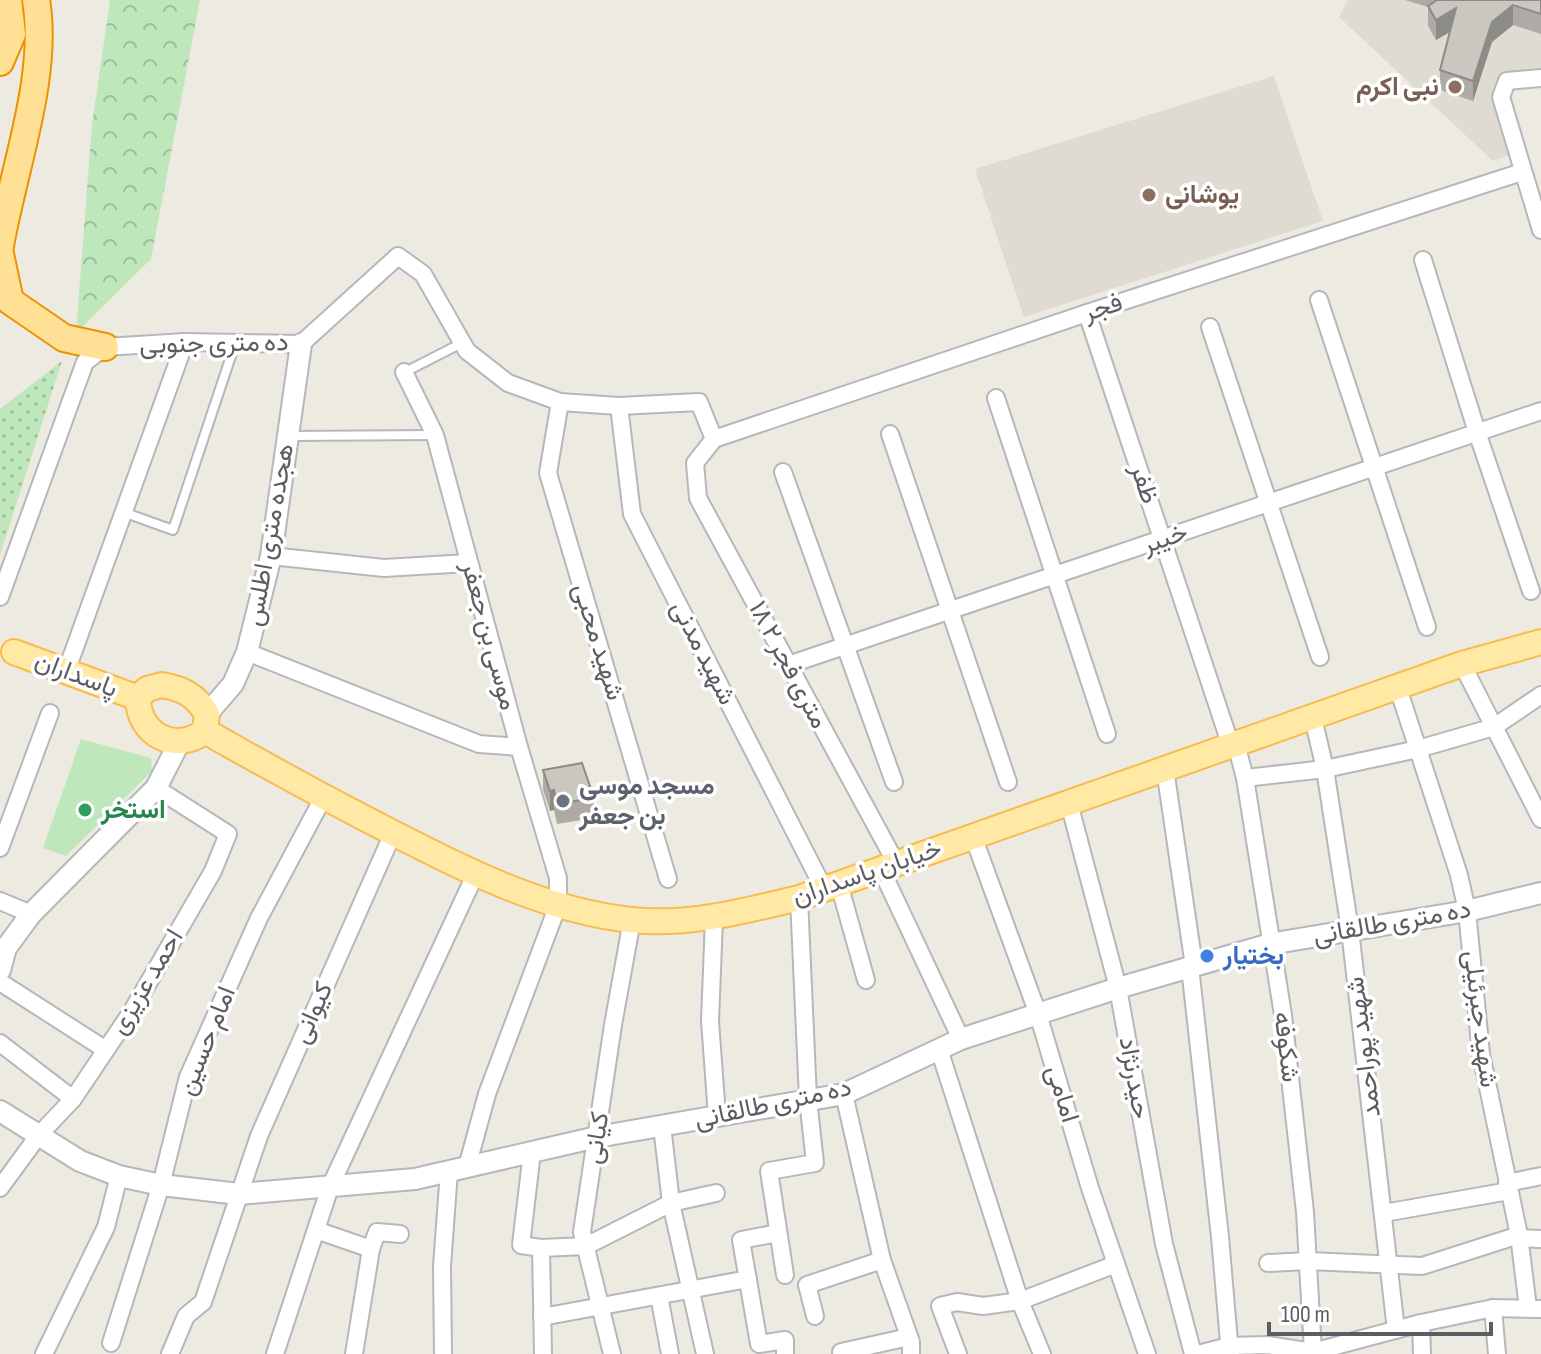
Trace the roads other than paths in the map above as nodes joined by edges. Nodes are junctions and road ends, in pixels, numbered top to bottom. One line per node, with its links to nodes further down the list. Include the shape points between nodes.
1 (8, 0): 3 (highway, via 12,34)
2 (36, 0): 7 (highway, via 40,25 34,86)
3 (0, 62)
4 (1541, 78): 5 (street, via 1507,81 1501,97)
5 (1522, 172): 6 (street); 11 (street, فجر)
6 (1541, 230)
7 (0, 246)
8 (0, 254): 17 (highway, via 10,301 64,338)
9 (1423, 260): 23 (street)
10 (1319, 300): 28 (street)
11 (1087, 313): 27 (street, فجر); 32 (street, ظفر)
12 (1210, 327): 30 (street)
13 (185, 342): 14 (street, ده متری جنوبی); 17 (street, ده متری جنوبی); 31 (street)
14 (235, 343): 16 (street, ده متری جنوبی); 31 (lane, via 173,530)
15 (462, 343): 16 (street, ده متری جنوبی, via 423,274 398,256); 18 (lane); 20 (street, ده متری جنوبی, via 508,383)
16 (301, 344): 26 (street, هجده متری اطلس)
17 (105, 347): 37 (street, ده متری جنوبی, via 85,362)
18 (404, 372): 25 (street, موسی بن جعفر)
19 (996, 398): 35 (street)
20 (560, 402): 21 (street, ده متری جنوبی); 74 (street, شهید محبی, via 548,473)
21 (619, 406): 27 (street, ده متری جنوبی, via 699,402); 75 (street, شهید مدنی, via 632,514)
22 (1541, 411): 23 (street, خیبر)
23 (1477, 432): 28 (street, خیبر); 36 (street)
24 (890, 434): 38 (street)
25 (435, 435): 26 (lane); 34 (street, موسی بن جعفر)
26 (288, 436): 33 (street, هجده متری اطلس)
27 (714, 439): 46 (street, ۱۸ متری فجر ۲, via 695,463 698,498)
28 (1373, 468): 30 (street, خیبر); 39 (street)
29 (783, 472): 41 (street)
30 (1269, 503): 32 (street, خیبر); 44 (street)
31 (123, 512): 47 (street)
32 (1162, 540): 35 (street, خیبر); 57 (street, ظفر)
33 (271, 556): 34 (street, via 384,568); 43 (street, هجده متری اطلس)
34 (468, 563): 58 (street, موسی بن جعفر)
35 (1054, 576): 38 (street, خیبر); 55 (street)
36 (1531, 591)
37 (0, 597)
38 (950, 611): 41 (street, خیبر); 64 (street)
39 (1427, 627)
40 (1541, 642): 45 (main road, خیابان پاسداران)
41 (845, 646): 46 (street, خیبر); 63 (street)
42 (5, 648): 47 (main road, پاسداران)
43 (247, 652): 53 (street, هجده متری اطلس, via 233,684); 58 (street, via 479,744)
44 (1320, 657)
45 (1462, 664): 48 (main road, خیابان پاسداران); 54 (street)
46 (788, 665): 72 (street, ۱۸ متری فجر ۲)
47 (66, 672): 50 (main road, پاسداران)
48 (1398, 688): 52 (main road, خیابان پاسداران); 59 (street, شهید جبرئیلی)
49 (1541, 695): 54 (street)
50 (138, 698): 53 (main road, via 162,685 181,688 198,698); 56 (main road, via 138,713 146,726)
51 (50, 713): 71 (street)
52 (1313, 718): 57 (main road, خیابان پاسداران); 61 (street, شهید پوراحمد)
53 (206, 722): 56 (main road, via 194,739); 66 (main road, خیابان پاسداران)
54 (1494, 727): 59 (street); 68 (street)
55 (1107, 734)
56 (179, 743): 65 (street)
57 (1234, 745): 60 (main road, خیابان پاسداران); 62 (street, شکوفه)
58 (519, 747): 79 (street, موسی بن جعفر, via 558,878)
59 (1418, 749): 61 (street); 80 (street, شهید جبرئیلی)
60 (1165, 769): 67 (main road, خیابان پاسداران); 86 (street)
61 (1325, 769): 62 (street); 84 (street, شهید پوراحمد)
62 (1245, 778): 85 (street, شکوفه)
63 (894, 782)
64 (1008, 782)
65 (156, 788): 81 (street); 95 (street, احمد عزیزی, via 228,834 213,871)
66 (323, 798): 69 (main road, خیابان پاسداران); 108 (street, امام حسین, via 259,918 188,1077)
67 (1069, 803): 70 (main road, خیابان پاسداران); 90 (street, حیدرنژاد)
68 (1541, 819)
69 (393, 833): 73 (main road, خیابان پاسداران); 113 (street, کیوانی, via 259,1136)
70 (973, 836): 72 (main road, خیابان پاسداران); 91 (street, امامی)
71 (0, 848)
72 (888, 866): 75 (main road, خیابان پاسداران); 92 (street, ۱۸ متری فجر ۲)
73 (475, 875): 79 (main road, خیابان پاسداران); 109 (street)
74 (668, 879)
75 (832, 887): 77 (main road, خیابان پاسداران); 88 (street, شهید مدنی)
76 (1541, 893): 80 (street, ده متری طالقانی)
77 (799, 898): 82 (main road, خیابان پاسداران); 98 (street)
78 (0, 901): 81 (street)
79 (558, 905): 83 (main road, خیابان پاسداران); 105 (street)
80 (1467, 911): 84 (street, ده متری طالقانی); 110 (street, شهید جبرئیلی, via 1481,1054)
81 (31, 914): 87 (street, via 6,948)
82 (714, 919): 83 (main road, خیابان پاسداران); 100 (street, via 710,1021)
83 (632, 920): 103 (street, کیانی)
84 (1350, 930): 85 (street, ده متری طالقانی); 115 (street, شهید پوراحمد)
85 (1270, 944): 86 (street, ده متری طالقانی); 125 (street, شکوفه, via 1283,1015)
86 (1192, 967): 90 (street, ده متری طالقانی); 143 (street)
87 (0, 970)
88 (866, 980)
89 (0, 982): 95 (street)
90 (1118, 988): 91 (street, ده متری طالقانی); 160 (street, حیدرنژاد, via 1164,1244)
91 (1038, 1014): 92 (street, ده متری طالقانی); 127 (street, امامی)
92 (961, 1039): 94 (street, ده متری طالقانی)
93 (0, 1043): 97 (street)
94 (939, 1049): 96 (street, ده متری طالقانی); 133 (street)
95 (106, 1050): 97 (street, احمد عزیزی)
96 (844, 1094): 98 (street, ده متری طالقانی); 124 (street)
97 (73, 1099): 102 (street, احمد عزیزی)
98 (808, 1099): 100 (street, ده متری طالقانی); 117 (street, via 815,1163 769,1171)
99 (0, 1111): 102 (street, ده متری طالقانی)
100 (717, 1116): 101 (street, ده متری طالقانی)
101 (662, 1126): 103 (street, ده متری طالقانی); 114 (street)
102 (38, 1136): 106 (street, ده متری طالقانی); 111 (street, احمد عزیزی)
103 (597, 1137): 104 (street, ده متری طالقانی); 121 (street, کیانی, via 582,1232)
104 (532, 1152): 105 (street, ده متری طالقانی); 122 (street, via 521,1245)
105 (458, 1169): 109 (street, ده متری طالقانی); 151 (street, via 442,1266)
106 (119, 1176): 108 (street, ده متری طالقانی); 147 (street, via 106,1227)
107 (1541, 1176): 110 (street)
108 (161, 1185): 113 (street, ده متری طالقانی); 141 (street, امام حسین)
109 (330, 1187): 113 (street, ده متری طالقانی); 116 (street)
110 (1508, 1187): 115 (street); 119 (street, شهید جبرئیلی)
111 (0, 1188)
112 (716, 1193): 114 (street)
113 (239, 1194): 148 (street, کیوانی, via 203,1302 186,1316)
114 (671, 1203): 121 (street); 131 (street)
115 (1384, 1213): 128 (street, شهید پوراحمد)
116 (316, 1230): 123 (street); 149 (street)
117 (778, 1233): 129 (street); 130 (street, via 741,1240)
118 (400, 1234): 123 (street, via 377,1232)
119 (1519, 1237): 120 (street); 128 (street, via 1422,1266); 136 (street, شهید جبرئیلی)
120 (1541, 1239)
121 (586, 1246): 122 (street); 134 (street, کیانی)
122 (541, 1248): 138 (street)
123 (371, 1249): 150 (street)
124 (882, 1260): 137 (street, via 807,1285); 142 (street)
125 (1308, 1261): 126 (street); 128 (street); 146 (street, شکوفه)
126 (1268, 1263)
127 (1116, 1264): 133 (street); 159 (street, امامی)
128 (1390, 1264): 140 (street, شهید پوراحمد)
129 (785, 1275)
130 (748, 1279): 131 (street); 156 (street, via 759,1344 785,1340)
131 (691, 1290): 132 (street); 155 (street)
132 (659, 1296): 134 (street); 154 (street)
133 (1020, 1301): 157 (street, via 940,1306); 158 (street)
134 (601, 1306): 138 (street); 153 (street, کیانی)
135 (1493, 1308): 136 (street); 139 (street); 162 (street)
136 (1535, 1308)
137 (815, 1316)
138 (542, 1317): 152 (street)
139 (1421, 1323): 140 (street); 161 (street)
140 (1396, 1330): 144 (street)
141 (111, 1343)
142 (910, 1345): 145 (street)
143 (1230, 1350): 146 (street, via 1267,1345); 160 (street)
144 (1338, 1350): 146 (street)
145 (841, 1352)
146 (1313, 1352)
147 (44, 1354)
148 (170, 1354)
149 (275, 1354)
150 (354, 1354)
151 (443, 1354)
152 (543, 1354)
153 (612, 1354)
154 (670, 1354)
155 (705, 1354)
156 (785, 1354)
157 (958, 1354)
158 (1042, 1354)
159 (1147, 1354)
160 (1196, 1354)
161 (1422, 1354)
162 (1497, 1354)

